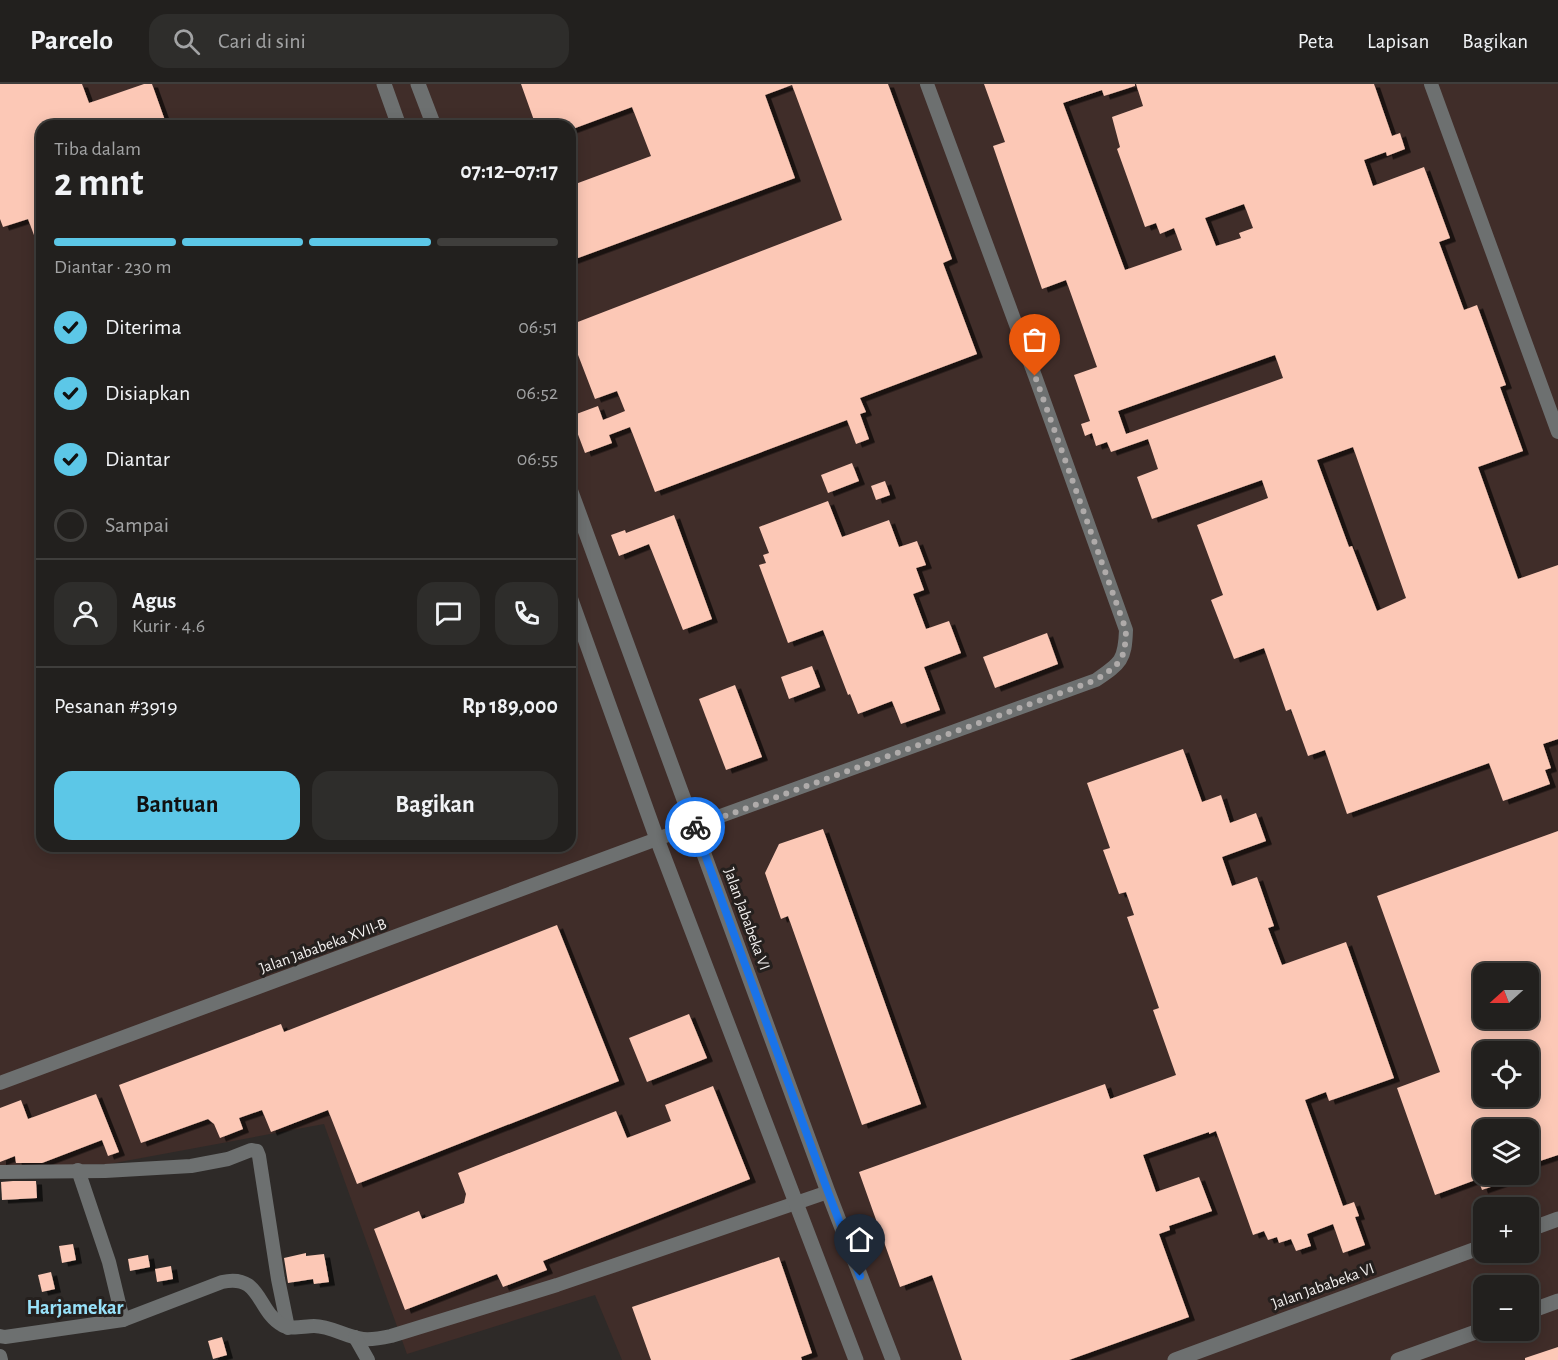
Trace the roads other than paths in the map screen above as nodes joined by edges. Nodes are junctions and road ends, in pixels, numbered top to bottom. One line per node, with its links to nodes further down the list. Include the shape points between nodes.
1 (384, 84): 5 (street)
2 (418, 84): 6 (street)
3 (927, 84): 10 (street, Jalan Jababeka XVII-B, via 1126,630 1126,647 1114,668 1096,680)
4 (1431, 84): 7 (street)
5 (397, 120)
6 (432, 120)
7 (1558, 432)
8 (576, 505): 10 (street, Jalan Jababeka VI)
9 (576, 614): 11 (street)
10 (694, 826): 11 (street, Jalan Jababeka XVII-B); 15 (street, Jalan Jababeka VI)
11 (657, 839): 12 (street, Jalan Jababeka XVII-B); 16 (street)
12 (0, 1083)
13 (78, 1170): 14 (street); 22 (street, via 109,1262); 23 (street, via 191,1166 256,1150)
14 (0, 1172)
15 (828, 1192): 16 (street); 31 (street, Jalan Jababeka VI)
16 (797, 1203): 26 (street, via 410,1331 377,1339); 30 (street)
17 (1558, 1219): 18 (street)
18 (1539, 1226)
19 (1473, 1250): 32 (street, Jalan Jababeka VI)
20 (1558, 1301): 21 (street)
21 (1539, 1308)
22 (123, 1320): 23 (street, via 222,1282 237,1280 250,1286 272,1317); 25 (street)
23 (288, 1328): 26 (street, via 325,1327)
24 (1473, 1333): 33 (street)
25 (0, 1336)
26 (356, 1337): 29 (street)
27 (0, 1356): 28 (street)
28 (1, 1360)
29 (368, 1360)
30 (856, 1360)
31 (893, 1360)
32 (1175, 1360)
33 (1398, 1360)

